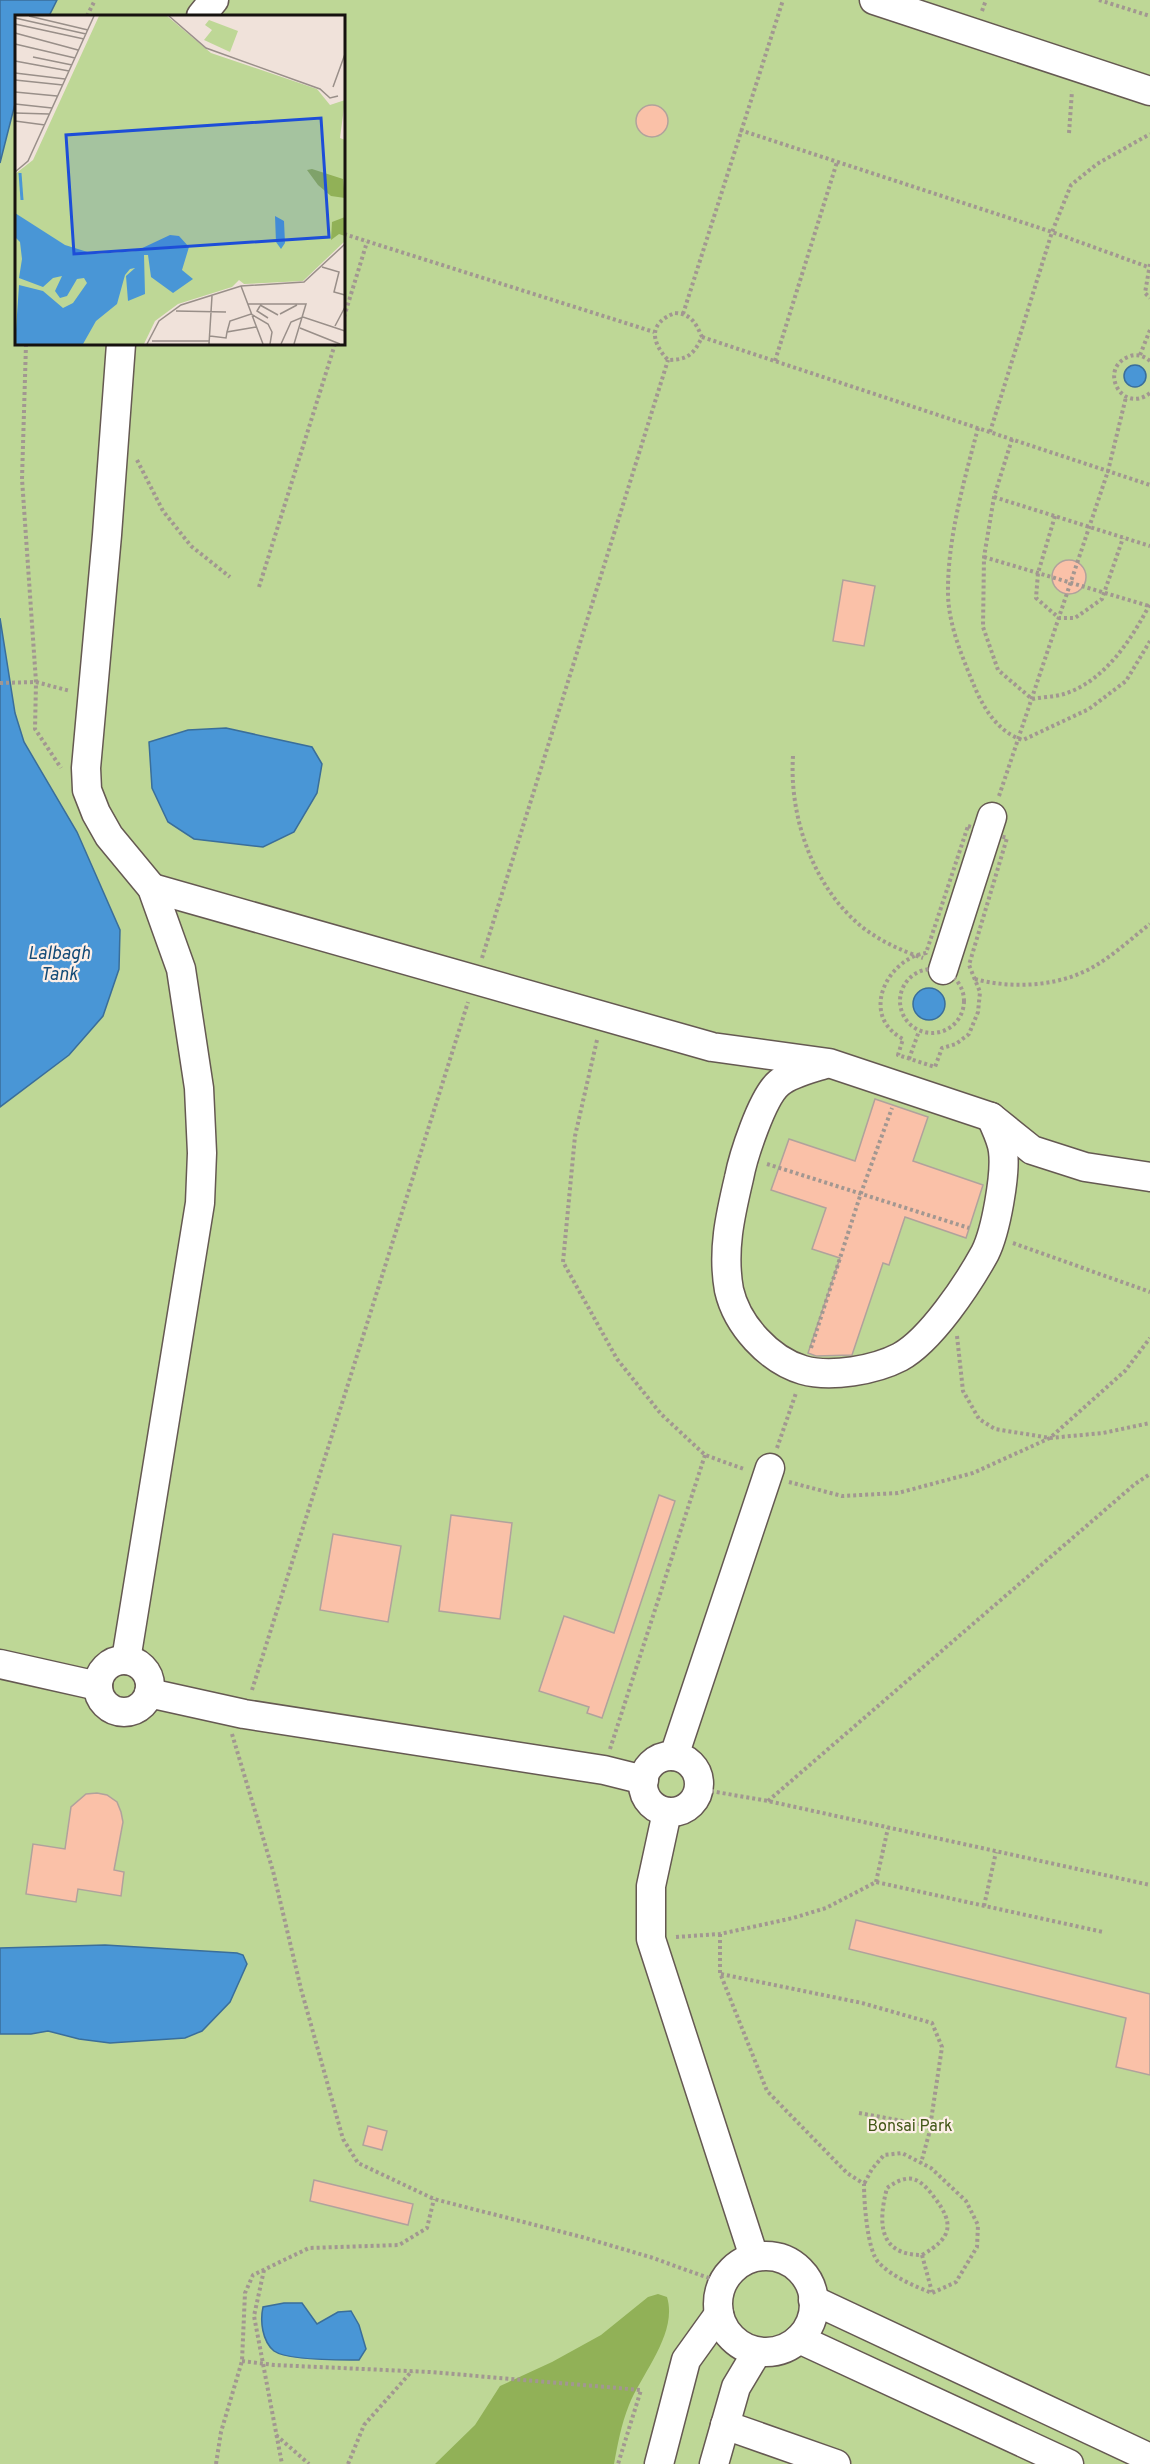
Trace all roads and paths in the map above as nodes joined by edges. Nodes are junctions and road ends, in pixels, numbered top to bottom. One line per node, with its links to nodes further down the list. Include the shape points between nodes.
1 (95, 0): 6 (path)
2 (214, 0): 7 (street)
3 (783, 0): 11 (path)
4 (874, 0): 9 (street)
5 (1099, 0): 8 (path)
6 (88, 15)
7 (202, 15)
8 (1150, 16)
9 (1078, 67): 10 (street); 12 (path)
10 (1150, 91)
11 (740, 130): 14 (path); 21 (path)
12 (1069, 133)
13 (1150, 134): 15 (path, via 1097,164 1071,185)
14 (837, 162): 15 (path); 30 (path)
15 (1052, 232): 18 (path); 35 (path)
16 (345, 234): 17 (path)
17 (367, 242): 20 (path); 23 (path)
18 (1149, 265): 19 (path, via 1145,293)
19 (1150, 298)
20 (345, 314)
21 (683, 314): 23 (path, via 666,317); 24 (path, via 696,322)
22 (1150, 330): 28 (path)
23 (654, 332): 29 (path, via 655,342)
24 (702, 337): 29 (path, via 695,353); 30 (path)
25 (26, 345): 54 (path, via 22,479)
26 (121, 345): 56 (street)
27 (335, 345): 49 (path)
28 (1140, 355): 31 (path); 33 (path, via 1120,361 1114,374 1116,388)
29 (668, 360): 65 (path)
30 (775, 361): 34 (path)
31 (1150, 361)
32 (1150, 393): 33 (path, via 1141,398)
33 (1126, 397): 38 (path)
34 (978, 428): 35 (path); 58 (path, via 952,542 948,596 956,640 978,695 998,725)
35 (990, 432): 36 (path)
36 (1012, 439): 38 (path); 40 (path)
37 (136, 458): 47 (path, via 163,512 191,546)
38 (1108, 471): 39 (path); 42 (path)
39 (1150, 485)
40 (994, 497): 41 (path); 45 (path)
41 (1055, 516): 42 (path); 46 (path)
42 (1089, 527): 43 (path); 48 (path)
43 (1123, 538): 44 (path); 50 (path)
44 (1150, 546)
45 (984, 557): 46 (path); 57 (path, via 983,627 998,670)
46 (1038, 573): 48 (path); 52 (path, via 1036,598)
47 (230, 577)
48 (1071, 583): 50 (path); 52 (path)
49 (259, 587)
50 (1104, 592): 51 (path); 52 (path, via 1102,599 1075,618)
51 (1150, 605): 57 (path, via 1128,642 1097,677 1064,694)
52 (1059, 618): 57 (path)
53 (1150, 641): 58 (path, via 1126,681 1089,709 1023,740)
54 (36, 682): 55 (path); 56 (path); 60 (path, via 35,729)
55 (0, 683)
56 (94, 698): 62 (street, via 87,790 109,836)
57 (1032, 699): 58 (path)
58 (1018, 738): 61 (path)
59 (794, 756): 64 (path, via 792,777 798,824 820,874 846,911 881,939)
60 (64, 774)
61 (992, 817): 64 (street)
62 (152, 888): 65 (street); 81 (street, via 182,969 199,1088 202,1153 200,1203)
63 (1150, 924): 64 (path, via 1080,973 1036,984 992,983)
64 (944, 967): 66 (path, via 915,973 905,982 901,1010); 66 (path, via 963,992 962,1013 949,1029 939,1033)
65 (476, 980): 67 (street, via 712,1047); 85 (path)
66 (919, 1031): 68 (path)
67 (830, 1063): 68 (street); 70 (street, via 778,1084 760,1114)
68 (900, 1086): 69 (street); 72 (path)
69 (991, 1117): 71 (street, via 1032,1150 1085,1167); 73 (street, via 1003,1149 1002,1181)
70 (744, 1156): 72 (path); 76 (street, via 726,1236 730,1293 743,1322 760,1345)
71 (1150, 1177)
72 (861, 1193): 73 (path); 76 (path)
73 (991, 1235): 74 (path); 75 (street, via 986,1251)
74 (1150, 1292)
75 (955, 1300): 76 (street, via 923,1340 876,1368 840,1373); 77 (path, via 963,1391 980,1419 995,1428 1050,1438)
76 (804, 1371): 79 (path)
77 (1150, 1423)
78 (705, 1455): 87 (path)
79 (770, 1468): 86 (street)
80 (1150, 1474): 90 (path)
81 (126, 1660): 83 (street, via 106,1667); 84 (street, via 136,1662 144,1670 149,1679)
82 (0, 1664): 83 (street)
83 (98, 1686): 84 (street, via 104,1704 122,1712 140,1707)
84 (149, 1694): 85 (street)
85 (235, 1712): 87 (street); 105 (path, via 296,1967 343,2139 358,2163)
86 (674, 1756): 88 (street, via 654,1762); 89 (street, via 693,1767)
87 (604, 1770): 88 (street)
88 (644, 1780): 91 (street, via 649,1801)
89 (699, 1789): 90 (path); 91 (street, via 688,1807)
90 (768, 1801): 92 (path)
91 (668, 1812): 99 (street, via 651,1886)
92 (888, 1828): 93 (path); 94 (path)
93 (996, 1851): 95 (path); 96 (path)
94 (876, 1882): 96 (path); 98 (path, via 826,1908)
95 (1150, 1885)
96 (984, 1906): 97 (path)
97 (1103, 1932)
98 (720, 1934): 99 (path); 100 (path)
99 (651, 1939): 107 (street)
100 (720, 1973): 102 (path, via 862,2003 932,2023 942,2047); 104 (path, via 767,2091 848,2173)
101 (859, 2112): 102 (path)
102 (930, 2127): 103 (path)
103 (921, 2163): 104 (path, via 902,2153 884,2155); 110 (path, via 966,2201 978,2225 977,2247 956,2282)
104 (864, 2184): 110 (path, via 864,2213 877,2262 909,2284)
105 (434, 2199): 108 (path, via 427,2228 399,2245 309,2248); 109 (path, via 582,2237)
106 (922, 2255): 106 (path, via 894,2250 886,2240 881,2211 887,2188 897,2181 912,2179 927,2187 945,2211 948,2224 943,2239); 110 (path)
107 (754, 2257): 109 (street, via 732,2270); 111 (street, via 774,2257 790,2263 802,2272)
108 (264, 2270): 115 (path, via 253,2275 245,2293); 116 (path, via 254,2316)
109 (723, 2283): 112 (street, via 718,2298)
110 (932, 2293)
111 (813, 2300): 113 (street, via 812,2319); 120 (street)
112 (719, 2314): 114 (street, via 734,2340); 126 (street, via 686,2360)
113 (799, 2339): 114 (street, via 775,2352); 129 (street)
114 (757, 2352): 118 (street, via 736,2387)
115 (242, 2361): 116 (path); 121 (path, via 220,2433)
116 (261, 2363): 117 (path); 119 (path)
117 (412, 2371): 124 (path, via 364,2425); 125 (path, via 641,2390)
118 (725, 2425): 127 (street); 128 (street)
119 (275, 2435): 122 (path); 123 (path)
120 (1150, 2458)
121 (216, 2464)
122 (282, 2464)
123 (309, 2464)
124 (348, 2464)
125 (618, 2464)
126 (659, 2464)
127 (714, 2464)
128 (836, 2464)
129 (1069, 2464)

